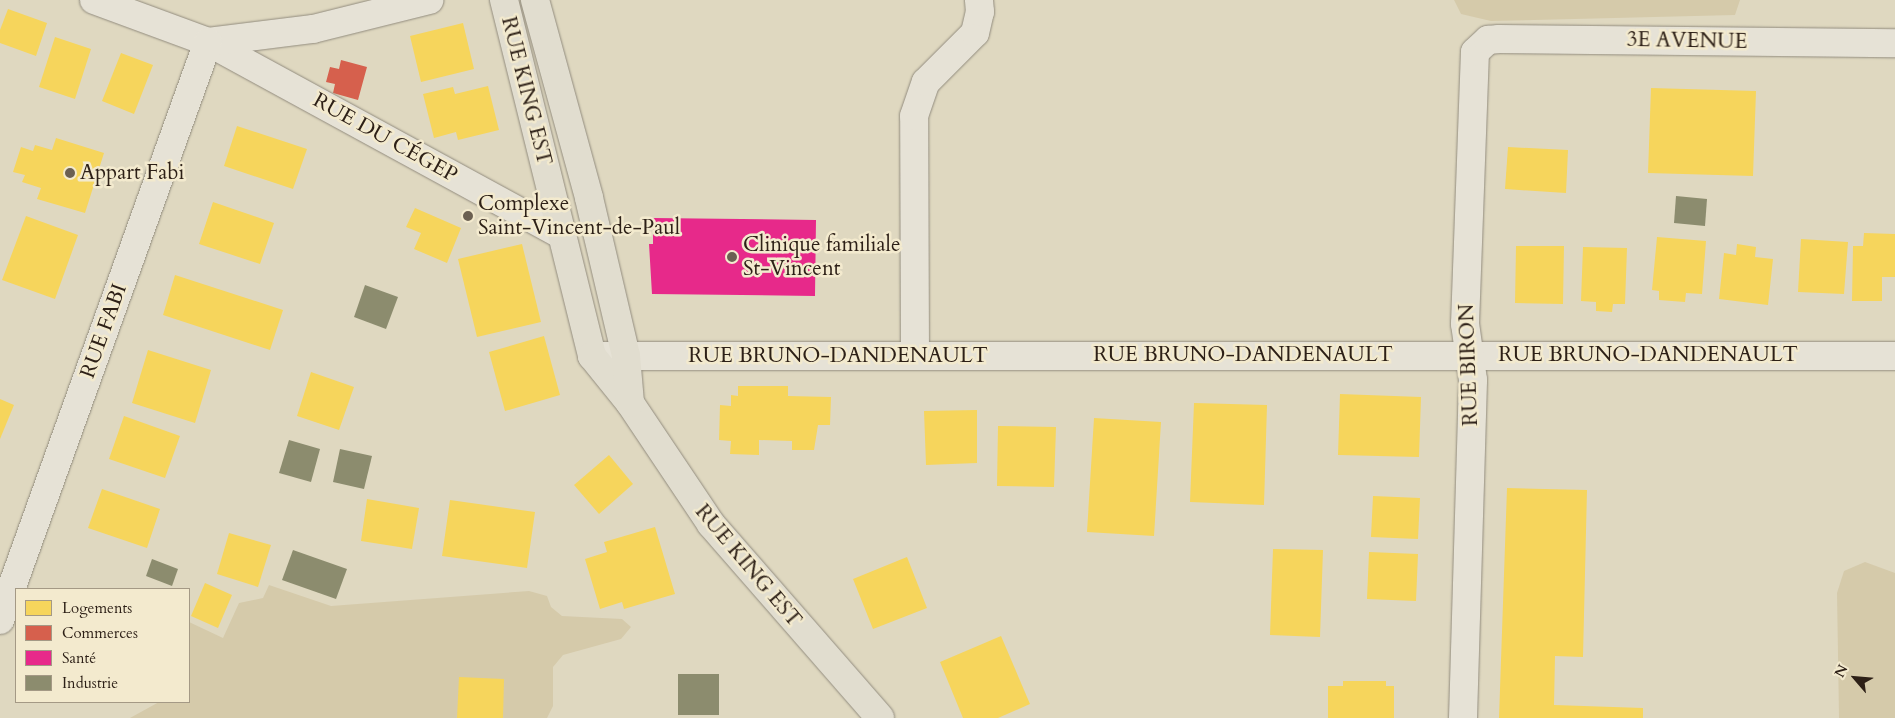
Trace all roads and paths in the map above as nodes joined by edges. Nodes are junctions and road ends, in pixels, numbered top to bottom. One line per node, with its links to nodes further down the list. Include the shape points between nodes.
1 (94, 0): 6 (street, RUE DU CÉGEP)
2 (429, 0): 6 (street, RUE DU CÉGEP, via 313,29)
3 (504, 0): 9 (main road, RUE KING EST)
4 (536, 0): 12 (main road, RUE KING EST, via 589,198)
5 (979, 0): 13 (street, via 975,33 926,82 914,116)
6 (208, 42): 9 (street, RUE DU CÉGEP); 16 (street, RUE FABI)
7 (1895, 43): 8 (street, 3E AVENUE, via 1499,39)
8 (1481, 44): 10 (street, RUE BIRON, via 1473,63 1465,324)
9 (562, 234): 11 (main road, RUE KING EST)
10 (1469, 354): 13 (street, RUE BRUNO-DANDENAULT); 14 (street, RUE BRUNO-DANDENAULT); 18 (street, RUE BIRON, via 1474,380)
11 (592, 356): 12 (street, RUE BRUNO-DANDENAULT); 15 (main road, RUE KING EST)
12 (626, 356): 13 (street, RUE BRUNO-DANDENAULT); 15 (main road, RUE KING EST)
13 (916, 356)
14 (1895, 356)
15 (630, 403): 17 (main road, RUE KING EST, via 711,524)
16 (0, 620)
17 (880, 718)
18 (1463, 718)

